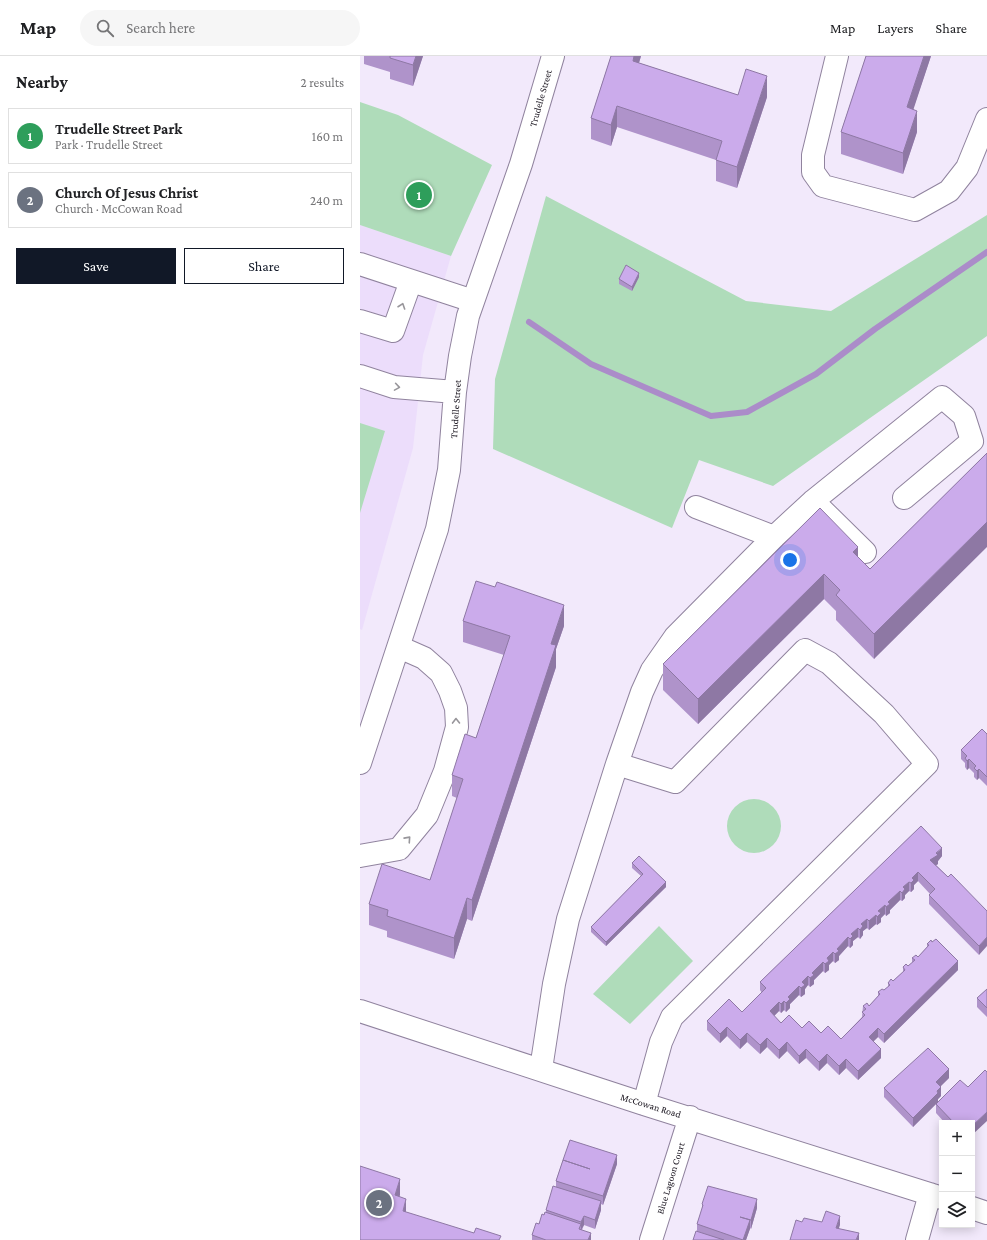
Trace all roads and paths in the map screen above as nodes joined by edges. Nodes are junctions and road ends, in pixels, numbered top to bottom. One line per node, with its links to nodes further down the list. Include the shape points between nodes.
1 (553, 56): 6 (street, Trudelle Street, via 521,164)
2 (837, 56): 3 (street, via 813,155 813,172 823,186 915,210 949,191 968,168)
3 (987, 119)
4 (360, 264): 5 (street)
5 (411, 281): 6 (street); 7 (street, one-way to 5, via 393,331)
6 (473, 301): 9 (street, Trudelle Street, via 460,356)
7 (360, 321)
8 (360, 376): 9 (street, one-way to 9, via 394,387)
9 (455, 392): 15 (street, Trudelle Street, via 449,470 437,529)
10 (904, 498): 11 (street, via 972,441 964,416 942,397)
11 (813, 501): 13 (street); 14 (street)
12 (696, 507): 13 (street)
13 (774, 537): 17 (street, via 675,637 652,670)
14 (866, 552)
15 (399, 647): 16 (street, Trudelle Street); 18 (street, one-way to 15, via 399,849 427,815 445,771 457,726 456,708 441,673 424,658)
16 (360, 763)
17 (618, 764): 20 (street, via 568,919 554,984); 21 (street, via 675,782 805,650 829,663 884,714 927,764 672,1017 661,1042)
18 (360, 856)
19 (360, 1011): 20 (street, McCowan Road)
20 (541, 1069): 21 (street, McCowan Road)
21 (644, 1104): 22 (street, McCowan Road)
22 (690, 1117): 23 (street, McCowan Road); 26 (street, Blue Lagoon Court)
23 (936, 1196): 27 (street)
24 (975, 1209): 25 (street)
25 (987, 1213)
26 (651, 1240)
27 (917, 1240)

